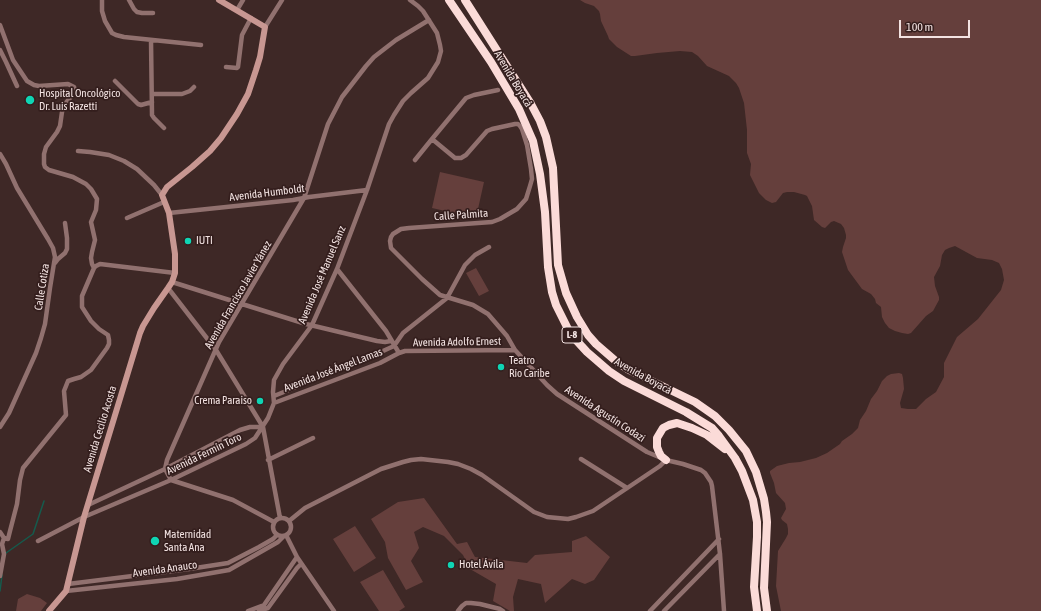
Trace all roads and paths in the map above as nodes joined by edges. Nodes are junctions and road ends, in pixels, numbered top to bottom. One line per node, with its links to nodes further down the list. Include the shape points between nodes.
1 (102, 0): 15 (street, via 105,21 112,34)
2 (129, 0): 10 (street, via 137,12)
3 (220, 0): 9 (main road)
4 (242, 0): 9 (street)
5 (282, 0): 14 (street)
6 (410, 0): 12 (street, Avenida José Manuel Sanz, via 423,10)
7 (449, 0): 56 (highway, Avenida Boyacá / L-8, via 491,62 519,110 533,141 545,212 552,292 568,329 587,352 609,371 712,428)
8 (465, 0): 92 (highway, Avenida Boyacá / L-8, via 531,104 546,137 553,168 558,265 576,317 596,344 618,363 695,402 716,416 746,451 756,472 767,517 764,588)
9 (237, 10): 11 (main road)
10 (153, 13)
11 (251, 18): 14 (main road); 18 (street, via 242,35 238,67)
12 (429, 20): 30 (street, Avenida José Manuel Sanz, via 440,44 438,62 428,78 403,101 391,120); 32 (street, Avenida Francisco Javier Yánez, via 374,57 342,97 328,124)
13 (0, 25): 39 (street, via 14,60 27,81 39,86 68,84 74,87 74,94 62,112 60,126 46,147 44,164 49,170 79,179 95,194 97,205 91,222 95,240 91,258)
14 (265, 27): 31 (main road, via 256,70 248,94 237,114 210,151 167,187)
15 (151, 40): 16 (street); 23 (street)
16 (201, 45)
17 (0, 50): 20 (street)
18 (226, 67)
19 (115, 81): 24 (street, via 138,104)
20 (17, 86)
21 (194, 87): 23 (street, via 182,94)
22 (498, 90): 26 (street, via 466,98)
23 (152, 94): 24 (street)
24 (152, 102): 25 (street, via 152,115)
25 (164, 128)
26 (432, 139): 29 (street); 44 (street, Calle Palmita, via 455,158 461,158 466,156 487,131 518,124 527,146 532,179 526,199 517,209 500,219 492,222 405,228 390,237 391,248 422,279)
27 (78, 151): 31 (street, via 109,155 124,161 137,169)
28 (0, 154): 38 (street, Calle Cotiza, via 53,248)
29 (415, 160)
30 (367, 190): 32 (street, Avenida Humboldt); 40 (street, Avenida José Manuel Sanz)
31 (162, 195): 33 (main road, Avenida Cecilio Acosta)
32 (304, 198): 34 (street, Avenida Humboldt); 45 (street, Avenida Francisco Javier Yánez)
33 (164, 202): 34 (main road, Avenida Cecilio Acosta); 35 (street)
34 (169, 213): 41 (main road, Avenida Cecilio Acosta)
35 (127, 218)
36 (66, 223): 38 (street, via 67,249)
37 (489, 247): 44 (street, via 470,260)
38 (54, 265): 54 (street, Calle Cotiza, via 41,338 10,413)
39 (94, 268): 41 (street, via 100,264); 71 (street, via 82,296 82,307 91,321 108,334 109,344 91,370 81,377 68,381 64,391 66,415 23,468 8,539)
40 (337, 269): 46 (street, Avenida José Manuel Sanz); 47 (street)
41 (175, 273): 42 (main road, Avenida Cecilio Acosta)
42 (172, 282): 43 (main road, Avenida Cecilio Acosta); 45 (street)
43 (168, 288): 48 (street); 63 (main road, Avenida Cecilio Acosta, via 140,333)
44 (447, 298): 47 (street); 49 (street, Avenida Agustín Codazi, via 488,314)
45 (242, 304): 46 (street); 48 (street, Avenida Francisco Javier Yánez)
46 (312, 325): 47 (street, via 378,342); 51 (street, Avenida José Manuel Sanz, via 274,380)
47 (393, 343): 50 (street); 51 (street, Avenida José Ángel Lamas, via 365,359)
48 (216, 350): 53 (street); 60 (street, Avenida Francisco Javier Yánez, via 166,460)
49 (515, 350): 50 (street, Avenida Adolfo Ernest); 59 (street, Avenida Agustín Codazi, via 557,394 647,452)
50 (398, 353): 52 (street, Avenida José Ángel Lamas, via 380,363)
51 (274, 396): 52 (street, Avenida José Manuel Sanz)
52 (274, 402): 53 (street, Avenida José Manuel Sanz)
53 (262, 427): 58 (street); 60 (street, Avenida Fermín Toro, via 240,430); 61 (street, Avenida Fermín Toro, via 255,438)
54 (0, 428)
55 (313, 438): 58 (street)
56 (735, 458): 59 (highway, via 707,435 677,423 662,428 657,438 659,452); 91 (highway, Avenida Boyacá / L-8, via 753,500 757,522 754,587)
57 (581, 459): 62 (street)
58 (268, 460): 65 (street)
59 (666, 460): 62 (street); 72 (street, Avenida Agustín Codazi, via 700,470 708,477 712,486)
60 (165, 469): 61 (street); 63 (street, Avenida Fermín Toro)
61 (171, 480): 64 (street, Avenida Fermín Toro); 67 (street, via 233,500)
62 (627, 488): 66 (street, via 593,511 568,519 554,518 534,512 471,469 448,462 411,460 381,469 306,508)
63 (88, 505): 64 (main road, Avenida Cecilio Acosta)
64 (84, 517): 73 (street, Avenida Fermín Toro); 80 (main road, Avenida Cecilio Acosta)
65 (280, 518): 66 (street); 67 (street)
66 (289, 521): 70 (street, via 291,530)
67 (274, 522): 69 (street, via 273,528)
68 (0, 532): 71 (street)
69 (277, 535): 70 (street); 77 (street, Avenida Anauco, via 228,564)
70 (285, 535): 75 (street); 79 (street, Avenida Anauco, via 278,542 229,570)
71 (4, 538): 78 (street)
72 (718, 539): 74 (street, Avenida Agustín Codazi); 88 (street)
73 (38, 541)
74 (720, 554): 89 (street); 90 (street, Avenida Agustín Codazi)
75 (297, 557): 76 (street); 83 (street, via 264,605)
76 (301, 564): 84 (street, via 268,608); 85 (street)
77 (176, 571): 79 (street); 80 (street, Avenida Anauco)
78 (0, 576)
79 (177, 579): 81 (street, Avenida Anauco)
80 (68, 584): 81 (main road, Avenida Cecilio Acosta)
81 (66, 591): 82 (main road)
82 (49, 611)
83 (248, 611)
84 (259, 611)
85 (334, 611)
86 (458, 611): 87 (street, via 466,603 471,603)
87 (503, 611)
88 (650, 611)
89 (664, 611)
90 (724, 611)
91 (757, 611)
92 (767, 611)

